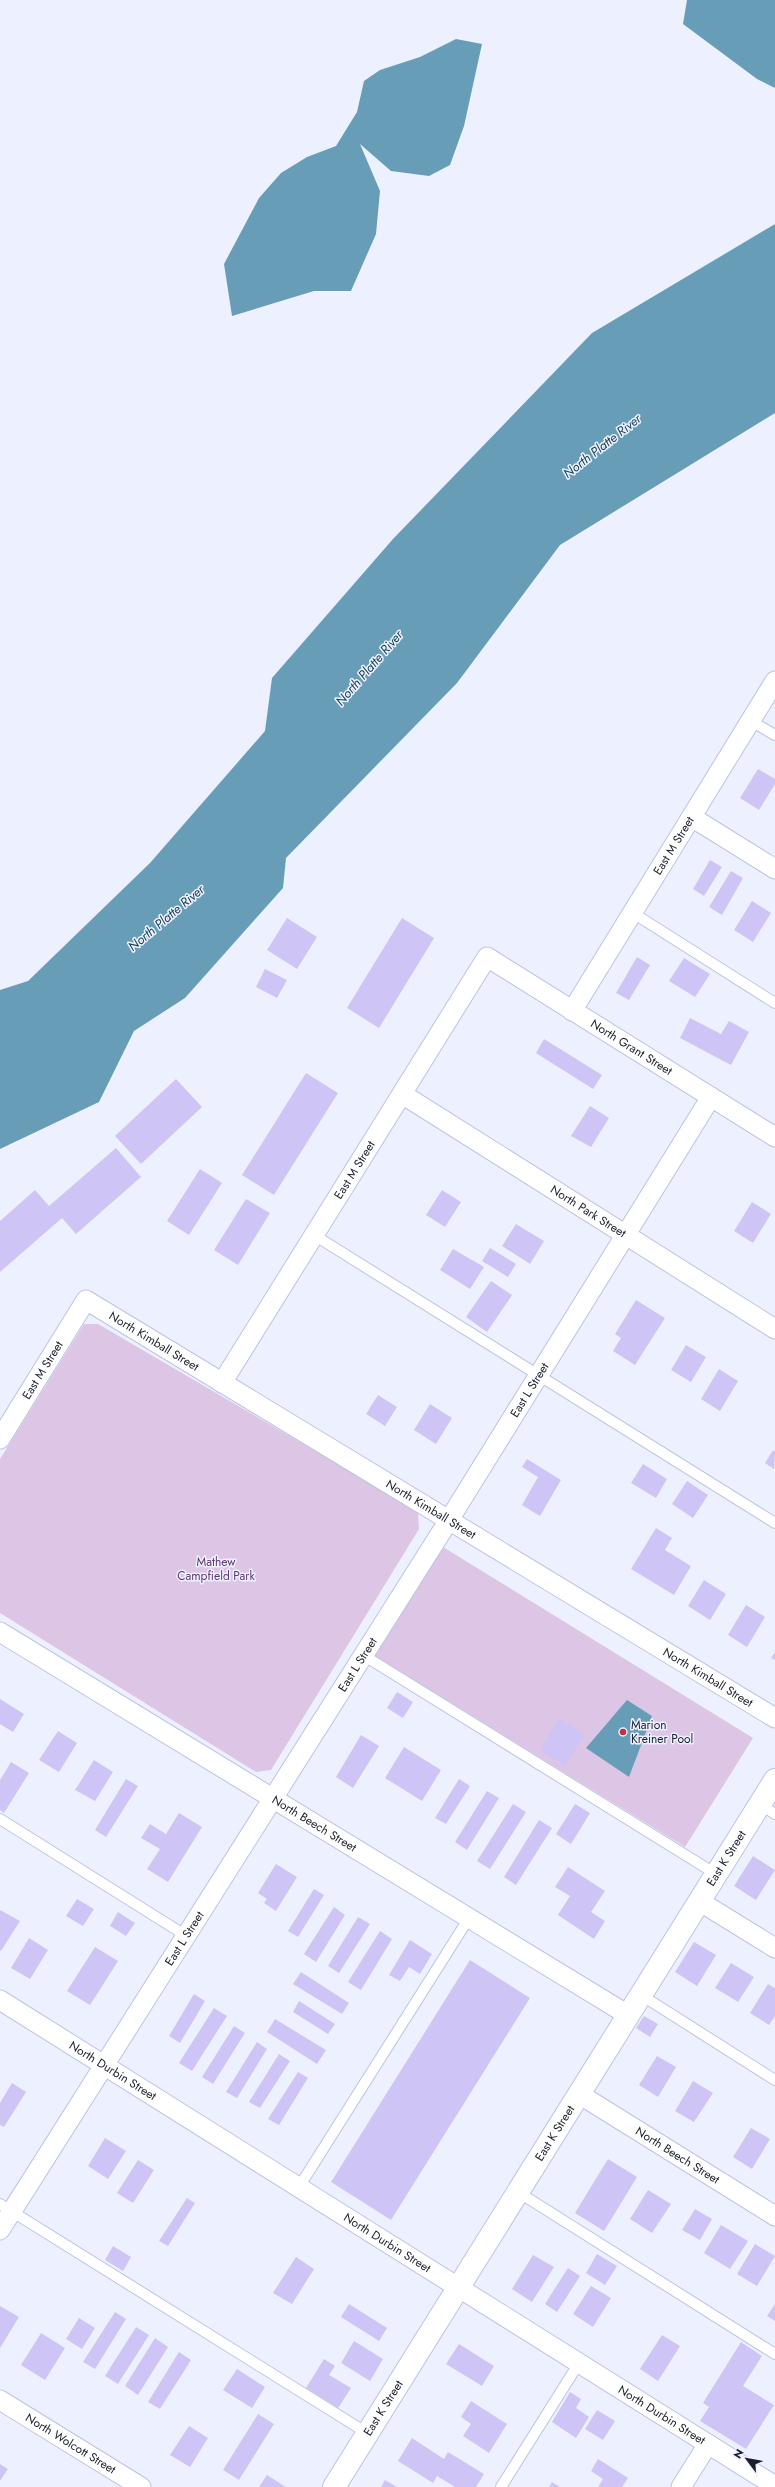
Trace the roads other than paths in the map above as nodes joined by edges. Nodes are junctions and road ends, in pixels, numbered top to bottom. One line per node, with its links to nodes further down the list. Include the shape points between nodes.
1 (775, 681): 2 (street, East M Street)
2 (751, 721): 3 (lane); 4 (street, East M Street)
3 (775, 735)
4 (693, 818): 5 (street); 6 (street, East M Street)
5 (775, 869)
6 (633, 913): 8 (lane); 9 (street, East M Street)
7 (487, 957): 9 (street, North Grant Street); 10 (street, East M Street)
8 (775, 1003)
9 (572, 1010): 11 (street, North Grant Street)
10 (402, 1094): 13 (street, East M Street); 14 (street, North Park Street)
11 (710, 1097): 12 (street, North Grant Street); 14 (street, East L Street)
12 (775, 1137)
13 (314, 1235): 17 (lane); 18 (street, East M Street)
14 (626, 1236): 16 (street, North Park Street); 17 (street, East L Street)
15 (86, 1300): 18 (street, North Kimball Street); 19 (street, East M Street)
16 (775, 1329)
17 (539, 1375): 20 (street, East L Street); 21 (lane)
18 (222, 1383): 20 (street, North Kimball Street)
19 (0, 1440)
20 (449, 1520): 23 (street, East L Street); 24 (street, North Kimball Street)
21 (775, 1523)
22 (0, 1632): 26 (street, North Beech Street)
23 (363, 1655): 26 (street, East L Street); 29 (lane)
24 (775, 1718)
25 (775, 1780): 27 (street, East K Street)
26 (273, 1798): 31 (street, North Beech Street); 32 (street, East L Street)
27 (767, 1809): 29 (street, East K Street)
28 (0, 1819): 32 (lane)
29 (716, 1874): 30 (street, East K Street)
30 (699, 1901): 33 (street); 34 (street, East K Street)
31 (469, 1918): 36 (street, North Beech Street); 40 (lane)
32 (185, 1935): 37 (street, East L Street)
33 (775, 1948)
34 (641, 1995): 36 (street, East K Street); 38 (lane)
35 (0, 2000): 37 (street, North Durbin Street)
36 (628, 2015): 39 (street, East K Street)
37 (103, 2064): 40 (street, North Durbin Street); 42 (street, East L Street)
38 (775, 2080)
39 (579, 2094): 41 (street, East K Street); 43 (street, North Beech Street)
40 (299, 2187): 45 (street, North Durbin Street)
41 (518, 2192): 45 (street, East K Street); 46 (lane)
42 (6, 2207): 44 (street, East L Street); 49 (lane)
43 (775, 2216)
44 (0, 2230)
45 (458, 2288): 47 (street, North Durbin Street); 49 (street, East K Street)
46 (775, 2354)
47 (579, 2363): 50 (street, North Durbin Street); 54 (lane)
48 (0, 2400): 52 (street, North Wolcott Street)
49 (367, 2433): 53 (street, East K Street)
50 (708, 2444): 51 (street, North Durbin Street); 55 (street)
51 (775, 2486)
52 (141, 2487)
53 (334, 2487)
54 (501, 2487)
55 (681, 2487)

